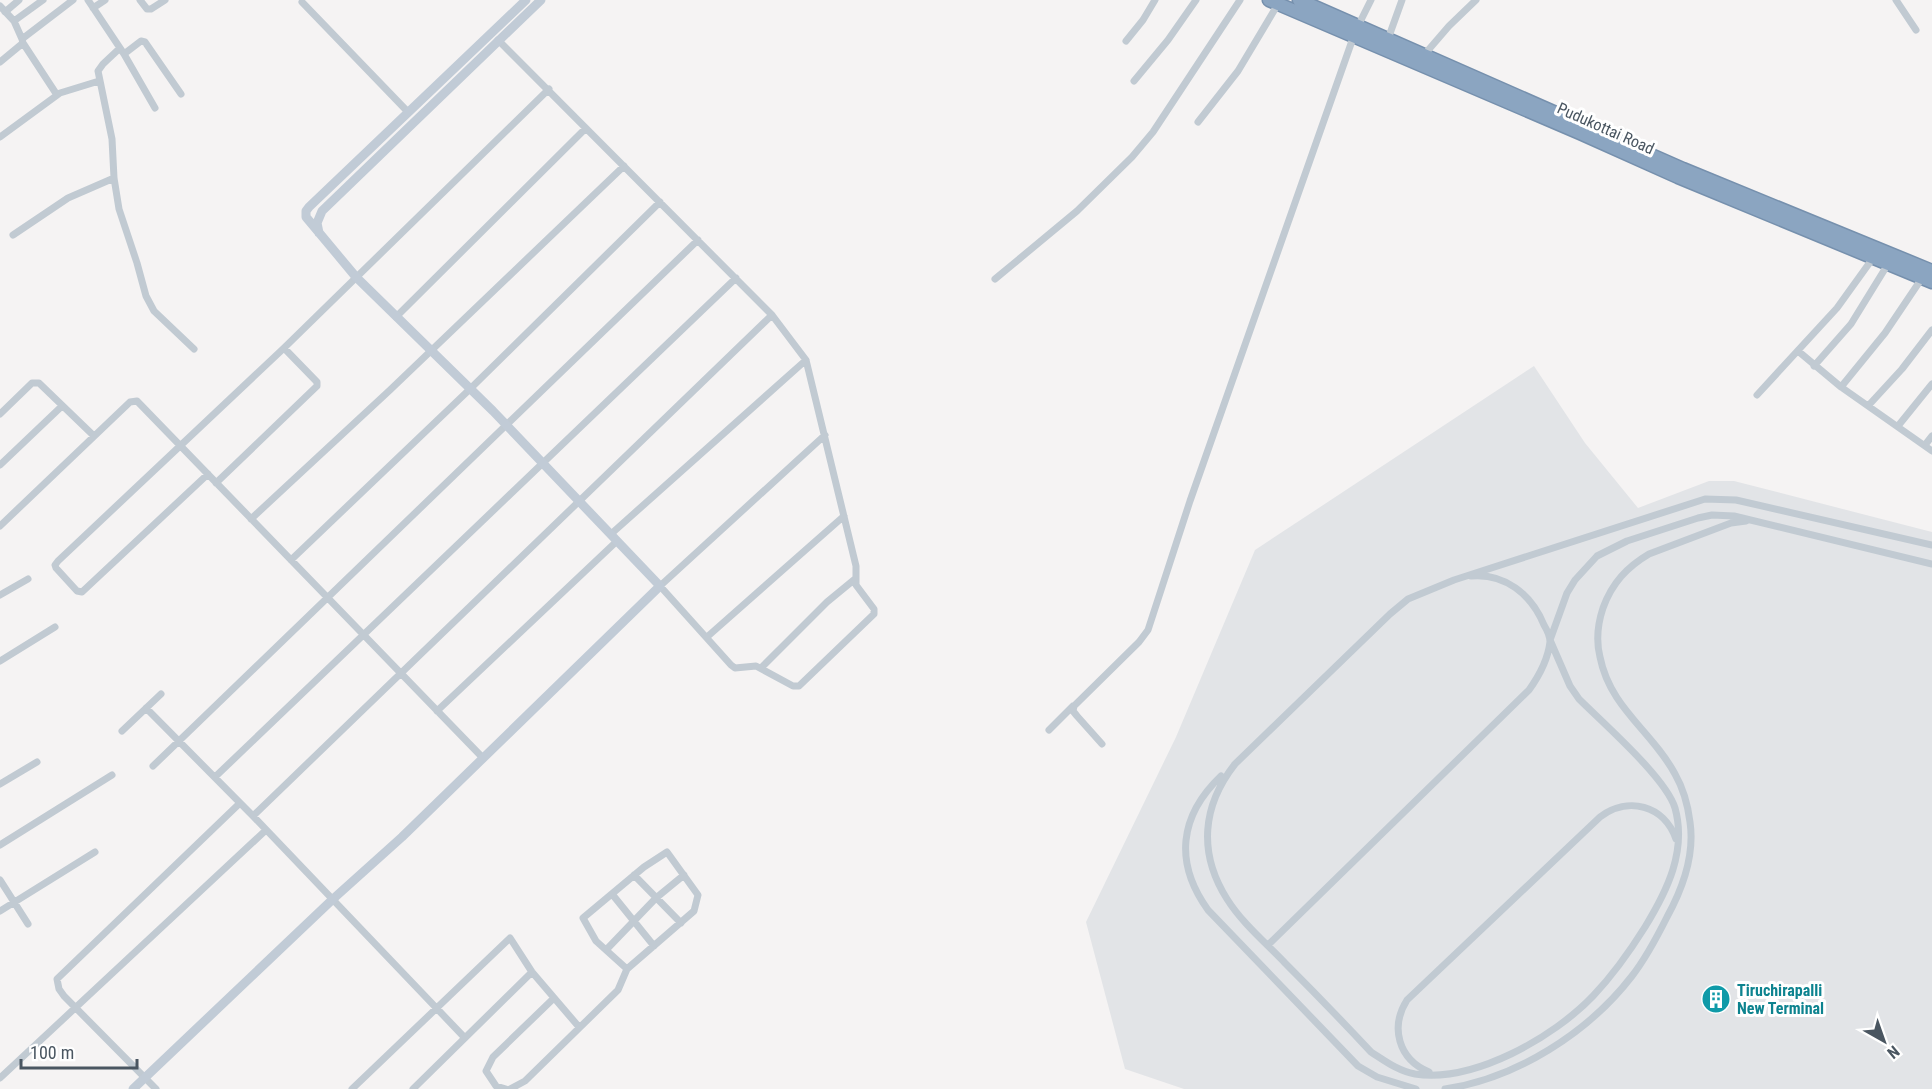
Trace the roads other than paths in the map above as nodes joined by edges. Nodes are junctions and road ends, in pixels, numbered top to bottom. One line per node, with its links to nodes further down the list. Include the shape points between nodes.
1 (19, 0): 20 (street)
2 (43, 0): 22 (street)
3 (73, 0): 28 (street)
4 (88, 0): 21 (street)
5 (105, 0): 21 (street)
6 (140, 0): 7 (street, via 147,9)
7 (165, 0)
8 (526, 0): 38 (street)
9 (541, 0): 26 (street)
10 (1155, 0): 27 (street)
11 (1196, 0): 33 (street)
12 (1240, 0): 54 (street, via 1153,132 1132,157 1077,211)
13 (1299, 0): 24 (highway, Pudukottai Road)
14 (1371, 0): 24 (street)
15 (1402, 0): 25 (street)
16 (1476, 0): 30 (street)
17 (1896, 0): 23 (street)
18 (302, 2): 38 (street)
19 (1273, 2): 24 (highway, Pudukottai Road); 40 (street, via 1238,71)
20 (2, 8): 22 (street)
21 (93, 8): 29 (street)
22 (14, 21): 28 (street)
23 (1916, 30)
24 (1355, 32): 25 (highway, Pudukottai Road); 49 (highway, Pudukottai Road, via 1678,177); 106 (street, via 1148,630)
25 (1388, 39): 30 (highway, Pudukottai Road)
26 (498, 40): 34 (street); 39 (street)
27 (1126, 40)
28 (22, 41): 31 (street); 36 (street)
29 (122, 51): 32 (street, via 99,67); 35 (street, via 145,42); 37 (street)
30 (1425, 55): 52 (highway, Pudukottai Road)
31 (0, 62)
32 (99, 81): 36 (street); 44 (street, via 112,139)
33 (1134, 81)
34 (549, 89): 41 (street); 51 (street)
35 (181, 94)
36 (57, 95): 42 (street)
37 (155, 108)
38 (412, 109): 39 (street); 46 (street, via 306,211 306,217)
39 (423, 113): 46 (street, via 322,211 317,223)
40 (1198, 122)
41 (585, 129): 43 (street); 56 (street)
42 (0, 137)
43 (624, 166): 45 (street); 60 (street)
44 (114, 178): 47 (street, via 68,198); 59 (street, via 146,296 154,311)
45 (660, 201): 48 (street); 66 (street)
46 (319, 233): 51 (street)
47 (13, 236)
48 (698, 240): 53 (street); 71 (street)
49 (1873, 258): 50 (highway, Pudukottai Road); 61 (street, via 1837,308)
50 (1888, 264): 52 (highway, Pudukottai Road); 63 (street, via 1851,324)
51 (356, 277): 56 (street); 58 (street)
52 (1929, 277): 65 (street)
53 (736, 278): 55 (street); 79 (street)
54 (995, 279)
55 (772, 315): 62 (street); 83 (street)
56 (396, 317): 60 (street)
57 (1932, 330): 69 (street)
58 (284, 348): 77 (street); 82 (street, via 317,386)
59 (194, 349)
60 (430, 350): 66 (street); 85 (street)
61 (1798, 351): 63 (street); 67 (street)
62 (806, 360): 73 (street); 88 (street)
63 (1814, 366): 65 (street)
64 (1932, 384): 72 (street)
65 (1841, 387): 69 (street)
66 (470, 388): 71 (street); 90 (street)
67 (1757, 395)
68 (62, 406): 70 (street, via 35,382); 74 (street); 80 (street)
69 (1868, 406): 72 (street)
70 (0, 414)
71 (506, 425): 79 (street); 97 (street)
72 (1898, 426): 76 (street)
73 (825, 435): 84 (street); 95 (street)
74 (94, 436): 77 (street, via 134,400); 87 (street)
75 (1932, 436): 76 (street)
76 (1925, 445): 78 (street)
77 (180, 446): 81 (street); 81 (street, via 55,565 76,591 85,590)
78 (1932, 451)
79 (543, 463): 83 (street); 99 (street)
80 (0, 465)
81 (208, 474): 82 (street)
82 (216, 483): 85 (street)
83 (579, 501): 88 (street); 104 (street)
84 (844, 516): 93 (street, via 856,566); 100 (street)
85 (251, 519): 90 (street)
86 (1760, 522): 91 (street); 101 (street, via 1712,514 1611,548 1575,579); 156 (street, via 1731,523 1649,554 1623,573 1601,614 1599,652 1605,677 1614,695 1675,773 1690,822 1691,842 1682,885 1659,932 1631,976 1586,1023 1554,1046 1517,1065 1479,1081)
87 (0, 526)
88 (614, 538): 95 (street); 108 (street)
89 (1932, 545): 94 (street, via 1714,498 1691,502)
90 (291, 560): 97 (street)
91 (1932, 564)
92 (28, 579): 96 (street)
93 (855, 579): 103 (street); 103 (street, via 874,614 799,686)
94 (1454, 580): 101 (street, via 1485,576 1515,586 1537,610); 115 (street, via 1399,606)
95 (660, 586): 100 (street); 113 (street)
96 (0, 596)
97 (327, 597): 99 (street); 111 (street)
98 (55, 627): 102 (street)
99 (363, 635): 104 (street); 118 (street)
100 (707, 637): 103 (street, via 735,668)
101 (1550, 640): 125 (street, via 1579,699 1667,792 1675,806 1678,824); 137 (street, via 1540,672 1529,690)
102 (0, 661)
103 (761, 668)
104 (401, 673): 108 (street); 121 (street)
105 (161, 694): 107 (street)
106 (1074, 706): 109 (street); 112 (street, via 1073,711)
107 (146, 708): 110 (street); 111 (street)
108 (437, 711): 113 (street)
109 (1049, 730)
110 (122, 731)
111 (179, 740): 116 (street); 118 (street)
112 (1102, 744)
113 (483, 758): 131 (street)
114 (37, 762): 119 (street)
115 (1235, 764): 137 (street, via 1222,780 1210,809 1210,860 1228,900); 155 (street, via 1209,788 1188,828 1185,861 1194,887 1208,910 1358,1066 1377,1077)
116 (153, 765)
117 (112, 775): 123 (street)
118 (214, 777): 120 (street)
119 (0, 784)
120 (240, 803): 121 (street); 143 (street, via 57,979 59,989)
121 (253, 816): 122 (street)
122 (266, 830): 131 (street); 143 (street)
123 (0, 845)
124 (95, 852): 132 (street)
125 (1676, 860): 147 (street, via 1662,898 1630,950 1578,1009 1514,1052 1458,1073); 147 (street, via 1673,832 1652,810 1629,805 1600,817 1407,1000 1398,1022 1401,1046 1414,1064)
126 (634, 875): 127 (street, via 668,852); 129 (street); 130 (street)
127 (684, 875): 130 (street); 135 (street, via 698,895 694,911)
128 (0, 880): 132 (street)
129 (612, 894): 134 (street); 139 (street, via 583,918)
130 (656, 898): 134 (street); 135 (street)
131 (333, 899): 144 (street); 149 (street)
132 (14, 902): 133 (street); 136 (street)
133 (0, 911)
134 (633, 920): 138 (street); 139 (street)
135 (681, 923): 138 (street)
136 (28, 924)
137 (1268, 945): 147 (street, via 1371,1052 1402,1071)
138 (654, 946): 140 (street)
139 (606, 950): 140 (street)
140 (627, 969): 145 (street, via 618,990)
141 (532, 972): 142 (street); 144 (street, via 510,938); 146 (street)
142 (554, 998): 145 (street); 154 (street, via 493,1057 486,1071 496,1086)
143 (76, 1008): 148 (street); 149 (street)
144 (436, 1008): 146 (street); 152 (street)
145 (579, 1027): 154 (street, via 525,1081)
146 (465, 1038): 153 (street)
147 (1434, 1074)
148 (0, 1078)
149 (145, 1078): 150 (street); 151 (street)
150 (134, 1089)
151 (156, 1089)
152 (352, 1089)
153 (413, 1089)
154 (508, 1089)
155 (1416, 1089)
156 (1445, 1089)

